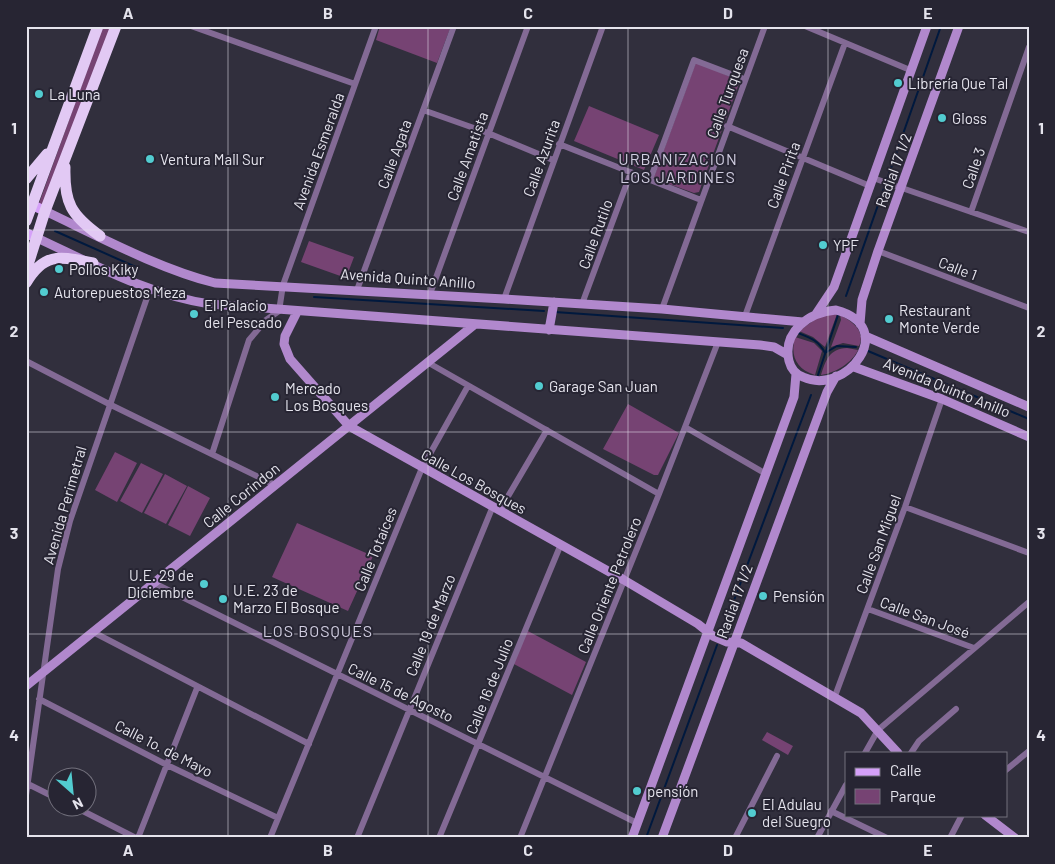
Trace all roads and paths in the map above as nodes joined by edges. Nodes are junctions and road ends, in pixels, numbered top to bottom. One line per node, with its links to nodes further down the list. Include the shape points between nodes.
1 (98, 26): 21 (highway)
2 (116, 26): 23 (highway)
3 (191, 26): 16 (street)
4 (376, 26): 16 (street, Avenida Esmeralda)
5 (454, 26): 17 (street, Calle Agata)
6 (528, 26): 19 (street, Calle Amatista)
7 (603, 26): 20 (street, Calle Azurita)
8 (765, 26): 15 (street, Calle Turquesa)
9 (805, 26): 12 (street)
10 (926, 26): 14 (main road, Radial 17 1/2)
11 (959, 26): 29 (main road, Radial 17 1/2)
12 (845, 43): 14 (street); 22 (street, Calle Pirita)
13 (1029, 47): 33 (street, Calle 3)
14 (910, 70): 28 (main road, Radial 17 1/2)
15 (744, 79): 18 (street, Calle Turquesa); 27 (street, via 694,60)
16 (355, 84): 42 (street, Avenida Esmeralda)
17 (423, 110): 19 (street); 44 (street, Calle Agata)
18 (728, 126): 22 (street); 30 (street, Calle Turquesa)
19 (488, 133): 24 (street); 45 (street, Calle Amatista)
20 (559, 144): 24 (street, Calle Azurita); 25 (street)
21 (53, 147): 26 (highway); 31 (highway)
22 (803, 157): 28 (street); 54 (street, Calle Pirita)
23 (66, 158): 32 (highway); 37 (highway, via 68,203 83,223)
24 (553, 160): 46 (street, Calle Azurita)
25 (631, 172): 27 (street); 48 (street, Calle Rutilo)
26 (26, 179)
27 (650, 180): 30 (street)
28 (874, 181): 29 (street); 53 (main road, Radial 17 1/2, via 834,287)
29 (899, 187): 33 (street); 38 (main road, Radial 17 1/2)
30 (701, 200): 50 (street, Calle Turquesa)
31 (30, 204): 32 (main road, Avenida Quinto Anillo); 34 (highway)
32 (46, 211): 36 (highway); 37 (main road, Avenida Quinto Anillo)
33 (971, 212): 35 (street)
34 (26, 221)
35 (1029, 232)
36 (32, 235): 39 (main road); 40 (highway)
37 (100, 236): 42 (main road, Avenida Quinto Anillo, via 196,278 215,283)
38 (878, 251): 49 (street, Calle 1); 56 (main road, Radial 17 1/2, via 862,300)
39 (93, 263): 41 (highway, via 53,258 34,270); 43 (main road)
40 (26, 271)
41 (26, 283)
42 (283, 285): 44 (main road, Avenida Quinto Anillo); 51 (street)
43 (150, 289): 51 (main road, via 192,302); 69 (street, Avenida Perimetral)
44 (356, 290): 45 (main road, Avenida Quinto Anillo)
45 (430, 294): 46 (main road, Avenida Quinto Anillo)
46 (504, 298): 47 (main road, Avenida Quinto Anillo)
47 (554, 302): 48 (main road, Avenida Quinto Anillo); 58 (main road)
48 (582, 304): 50 (main road, Avenida Quinto Anillo)
49 (1029, 308)
50 (662, 309): 54 (main road, Avenida Quinto Anillo)
51 (280, 311): 52 (main road); 75 (street, via 266,320 249,340)
52 (297, 312): 57 (main road); 71 (main road, Calle Los Bosques, via 285,336 284,344 290,359)
53 (816, 314): 55 (main road); 56 (main road, via 836,310 849,313)
54 (745, 316): 55 (main road, Avenida Quinto Anillo)
55 (803, 322): 61 (main road, via 790,338)
56 (860, 324): 59 (main road)
57 (474, 325): 58 (main road); 63 (main road, Calle Corindon)
58 (549, 330): 60 (main road)
59 (865, 336): 64 (main road, via 866,347); 70 (main road, Avenida Quinto Anillo)
60 (718, 342): 61 (main road, via 774,347); 72 (street, Calle Oriente Petrolero)
61 (788, 356): 65 (main road)
62 (26, 361): 69 (street)
63 (427, 362): 67 (street); 71 (main road, Calle Corindon)
64 (854, 366): 66 (main road); 68 (main road, Avenida Quinto Anillo)
65 (796, 374): 66 (main road, via 808,380); 77 (main road, Radial 17 1/2, via 794,397)
66 (836, 376): 90 (main road, Radial 17 1/2, via 827,392)
67 (468, 386): 73 (street); 76 (street, Calle Totaíces)
68 (942, 399): 74 (main road, Avenida Quinto Anillo); 80 (street, Calle San Miguel)
69 (109, 404): 75 (street); 92 (street, Avenida Perimetral, via 67,530)
70 (1029, 407)
71 (349, 426): 76 (main road, Calle Los Bosques); 78 (main road, Calle Corindon)
72 (685, 427): 77 (street); 79 (street, Calle Oriente Petrolero)
73 (547, 430): 79 (street); 81 (street, Calle 19 de Marzo)
74 (1029, 437)
75 (212, 454): 78 (street)
76 (422, 468): 81 (main road, Calle Los Bosques); 93 (street, Calle Totaíces)
77 (766, 474): 88 (main road, Radial 17 1/2)
78 (275, 485): 85 (main road, Calle Corindon)
79 (660, 494): 84 (street, Calle Oriente Petrolero)
80 (905, 507): 83 (street); 87 (street, Calle San Miguel)
81 (497, 508): 82 (main road, Calle Los Bosques); 99 (street, Calle 19 de Marzo)
82 (561, 544): 84 (main road, Calle Los Bosques); 102 (street, Calle 16 de Julio)
83 (1029, 553)
84 (624, 580): 88 (main road, Calle Los Bosques); 110 (street, Calle Oriente Petrolero)
85 (154, 583): 89 (main road, Calle Corindon); 93 (street, Calle 15 de Agosto)
86 (1028, 604): 91 (street)
87 (868, 609): 91 (street, Calle San José); 96 (street, Calle San Miguel)
88 (707, 631): 90 (main road, Calle Los Bosques); 120 (main road, Radial 17 1/2)
89 (93, 632): 92 (main road, Calle Corindon); 95 (street)
90 (734, 642): 96 (main road, Calle Los Bosques); 121 (main road, Radial 17 1/2)
91 (974, 648): 100 (street)
92 (42, 673): 94 (main road, Calle Corindon); 97 (street, Avenida Perimetral)
93 (338, 674): 99 (street, Calle 15 de Agosto); 101 (street, Calle Totaíces)
94 (26, 686)
95 (197, 688): 101 (street); 108 (street)
96 (835, 696): 100 (main road, Calle Los Bosques, via 861,713)
97 (39, 698): 108 (street, Calle 1o. de Mayo); 111 (street, Avenida Perimetral)
98 (956, 709): 105 (street, via 919,741)
99 (409, 710): 102 (street, Calle 15 de Agosto); 124 (street, Calle 19 de Marzo)
100 (878, 730): 103 (street); 104 (main road, Calle Los Bosques)
101 (309, 744): 119 (street, Calle Totaíces)
102 (479, 744): 110 (street, Calle 15 de Agosto); 125 (street, Calle 16 de Julio)
103 (866, 752)
104 (897, 752)
105 (912, 752)
106 (1029, 752): 109 (street)
107 (777, 756): 128 (street)
108 (167, 765): 119 (street, Calle 1o. de Mayo); 122 (street)
109 (1008, 768)
110 (544, 777): 120 (street, Calle 15 de Agosto); 126 (street, Calle Oriente Petrolero)
111 (28, 784): 113 (street); 114 (street, Avenida Perimetral)
112 (845, 787): 115 (street)
113 (48, 794)
114 (26, 795)
115 (831, 811): 129 (street); 130 (street)
116 (93, 816): 122 (street)
117 (961, 816): 131 (street)
118 (986, 816): 132 (main road)
119 (278, 818): 123 (street, Calle Totaíces)
120 (637, 823): 127 (main road, Radial 17 1/2)
121 (663, 837)
122 (137, 838)
123 (270, 838)
124 (357, 838)
125 (440, 838)
126 (520, 838)
127 (632, 838)
128 (735, 838)
129 (817, 838)
130 (887, 838)
131 (950, 838)
132 (1015, 838)

